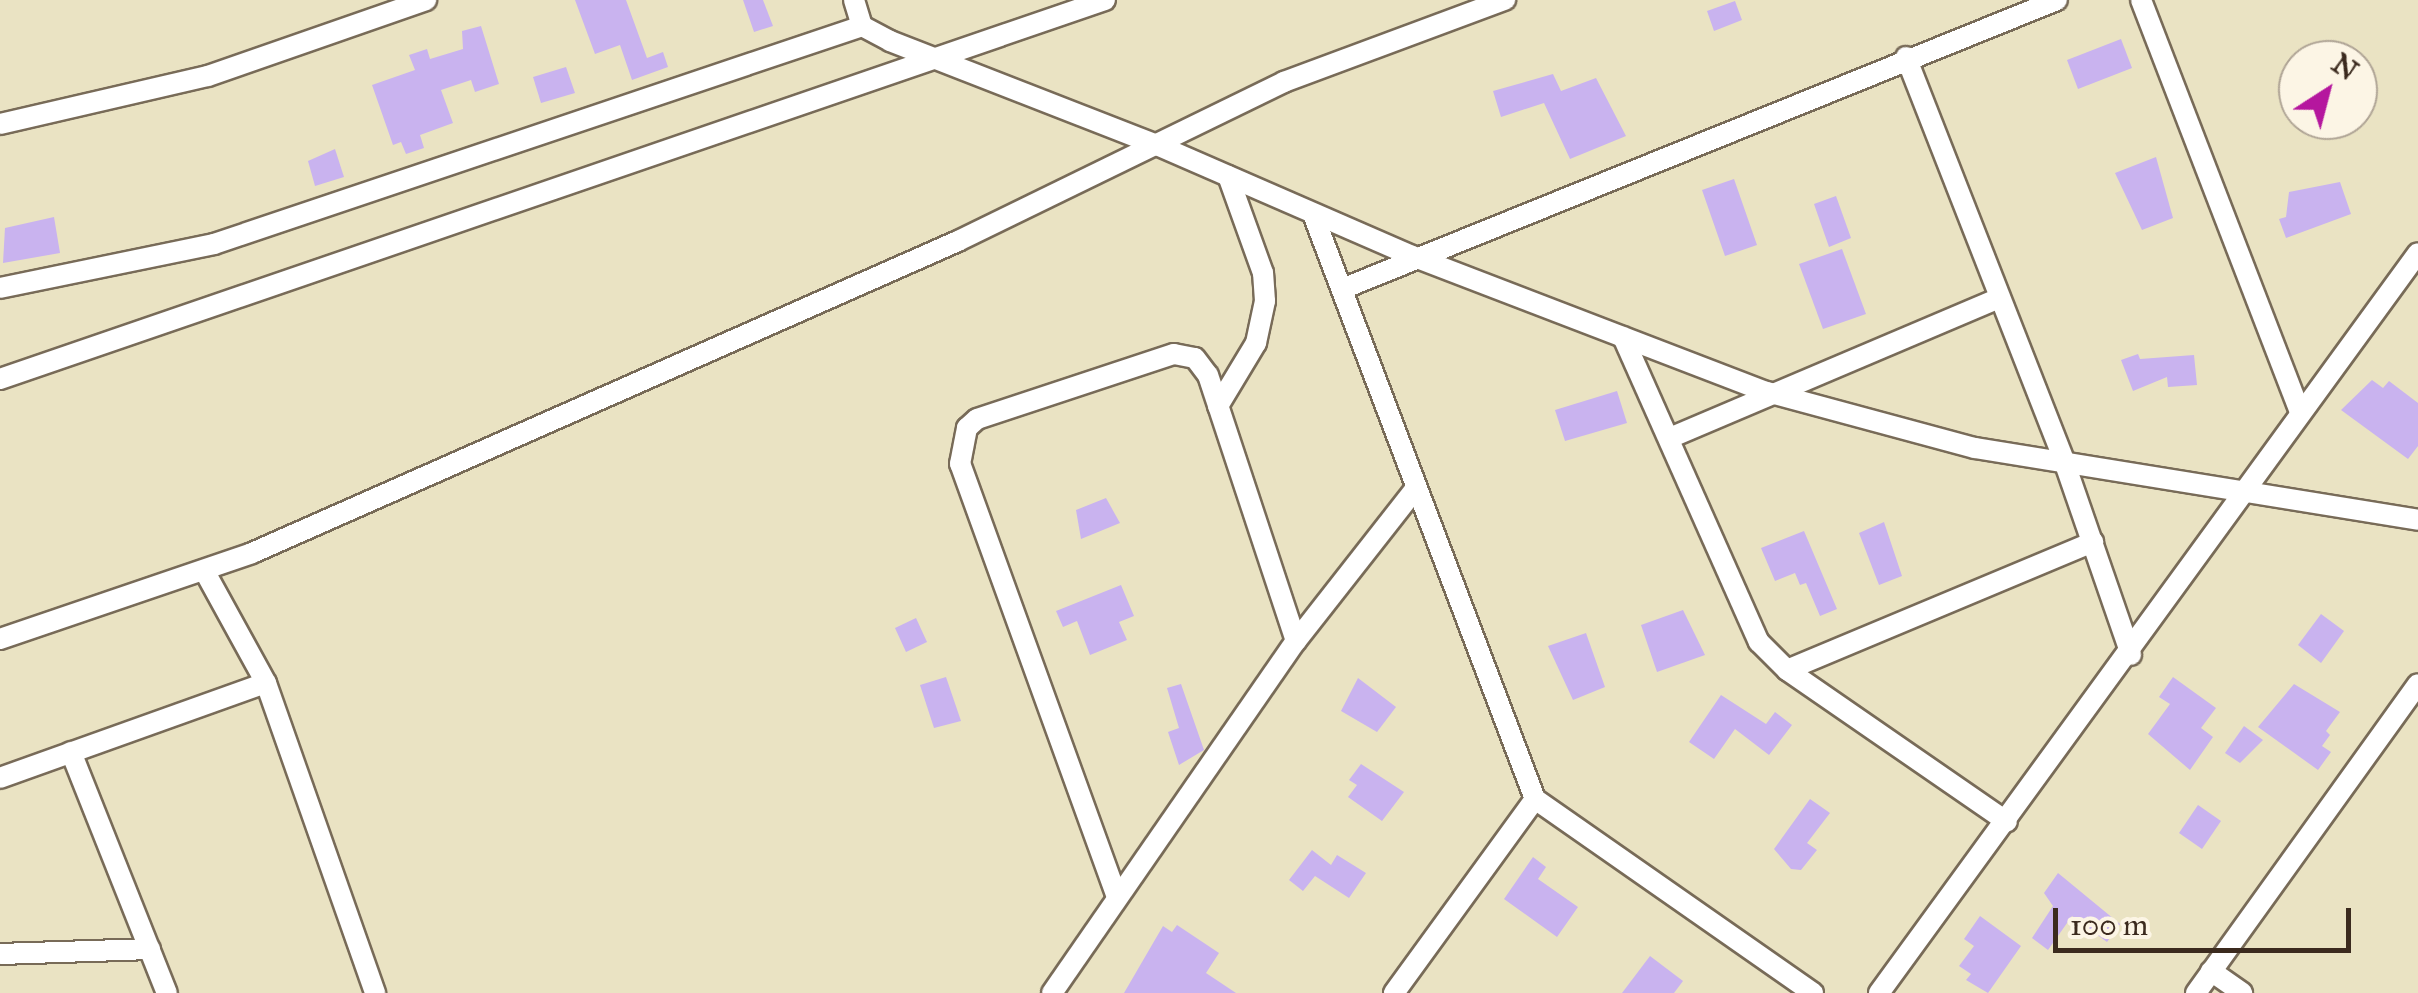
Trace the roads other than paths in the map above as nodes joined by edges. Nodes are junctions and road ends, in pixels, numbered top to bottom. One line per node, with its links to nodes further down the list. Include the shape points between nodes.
1 (426, 0): 7 (street)
2 (854, 0): 8 (street)
3 (1105, 0): 10 (street)
4 (1505, 0): 12 (street, via 1284,82)
5 (2057, 0): 9 (street)
6 (2142, 0): 24 (street)
7 (371, 9): 11 (street, via 208,76)
8 (862, 26): 10 (street); 17 (street, via 214,244)
9 (1906, 57): 16 (street); 19 (street)
10 (933, 58): 12 (street); 21 (street)
11 (0, 124)
12 (1157, 145): 13 (street); 31 (street, via 958,241)
13 (1228, 176): 14 (street); 23 (street, via 1263,273 1264,301 1256,343)
14 (1312, 214): 16 (street); 18 (street)
15 (2418, 253): 24 (street)
16 (1412, 256): 18 (street); 20 (street)
17 (0, 288)
18 (1342, 289): 27 (street)
19 (1997, 298): 22 (street); 26 (street)
20 (1624, 336): 22 (street); 25 (street)
21 (0, 378)
22 (1766, 392): 25 (street); 26 (street, via 1975,448)
23 (1218, 406): 33 (street); 42 (street, via 1203,366 1174,354 977,419 958,451)
24 (2300, 412): 28 (street)
25 (1672, 436): 35 (street, via 1754,634)
26 (2064, 461): 28 (street); 30 (street)
27 (1416, 488): 33 (street); 40 (street)
28 (2246, 492): 29 (street); 34 (street)
29 (2418, 520)
30 (2092, 542): 34 (street); 35 (street)
31 (204, 572): 32 (street); 36 (street)
32 (0, 639)
33 (1296, 641): 42 (street)
34 (2131, 655): 41 (street)
35 (1787, 670): 41 (street)
36 (266, 683): 38 (street); 47 (street)
37 (2418, 684): 45 (street)
38 (71, 752): 39 (street); 43 (street)
39 (0, 778)
40 (1534, 799): 49 (street); 50 (street)
41 (2007, 822): 51 (street)
42 (1117, 897): 48 (street)
43 (150, 950): 44 (street); 46 (street)
44 (0, 954)
45 (2210, 971): 52 (street); 53 (street)
46 (167, 993)
47 (375, 993)
48 (1052, 993)
49 (1394, 993)
50 (1813, 993)
51 (1880, 993)
52 (2196, 993)
53 (2242, 993)

